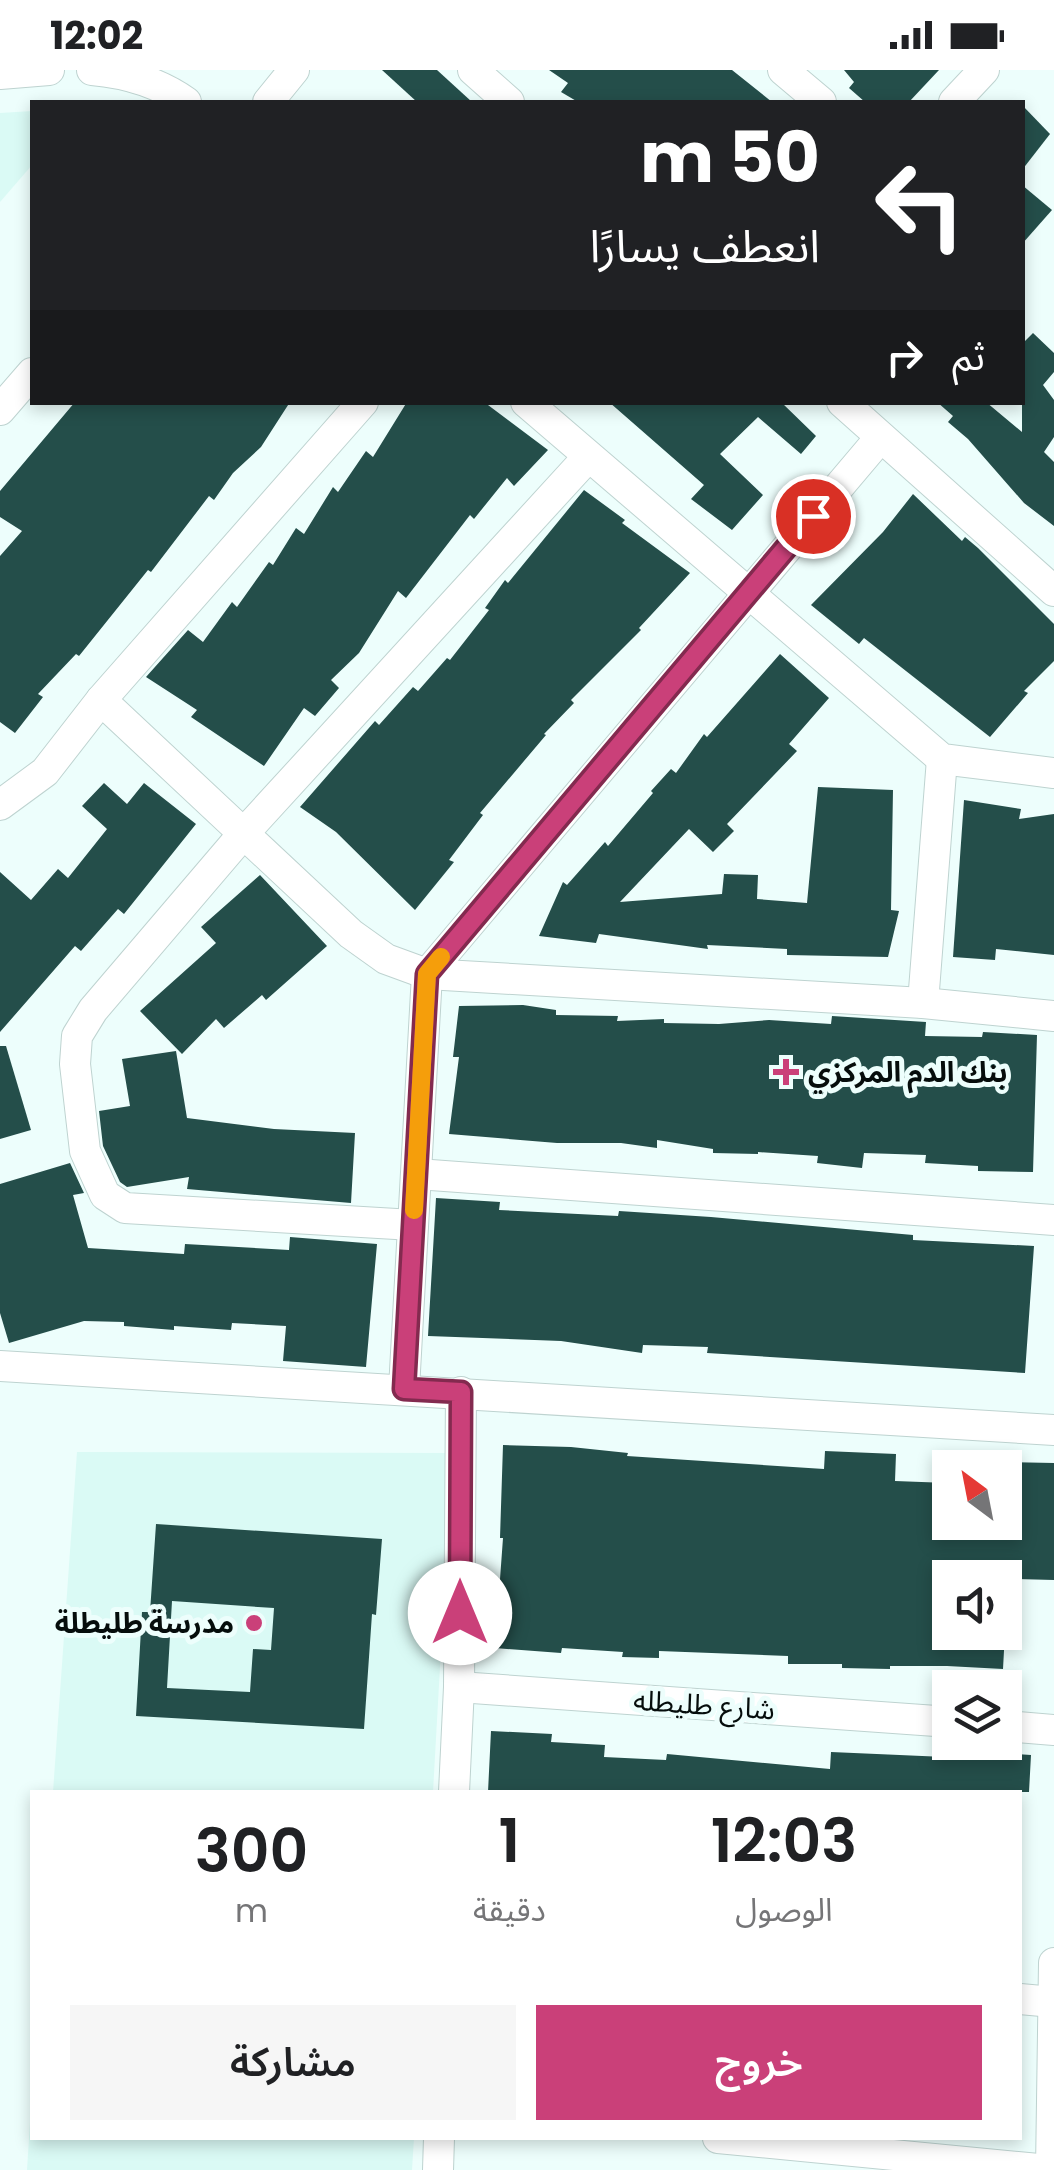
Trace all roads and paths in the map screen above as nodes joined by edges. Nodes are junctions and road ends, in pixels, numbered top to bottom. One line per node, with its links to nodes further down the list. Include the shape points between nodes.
1 (49, 70): 7 (street)
2 (92, 70): 8 (street, via 147,81)
3 (294, 70): 9 (street)
4 (473, 70): 10 (street)
5 (783, 70): 11 (street)
6 (984, 70): 12 (street)
7 (0, 74)
8 (182, 100)
9 (270, 100)
10 (507, 100)
11 (819, 100)
12 (956, 100)
13 (30, 375): 17 (street)
14 (360, 405): 22 (street)
15 (529, 405): 19 (street)
16 (845, 405): 18 (street)
17 (0, 410)
18 (880, 438): 20 (street); 21 (street)
19 (588, 457): 21 (street); 26 (street)
20 (1054, 591)
21 (747, 594): 23 (street); 27 (street)
22 (102, 700): 25 (street, via 45,772); 26 (street)
23 (942, 759): 24 (street); 28 (street)
24 (1054, 773)
25 (0, 805)
26 (244, 833): 27 (street, via 352,934 386,959); 32 (street, via 77,1036 86,1152 106,1195 125,1208)
27 (427, 974): 28 (street); 30 (street)
28 (923, 1004): 29 (street)
29 (1054, 1016)
30 (417, 1174): 31 (street); 32 (street)
31 (1054, 1220)
32 (413, 1225): 34 (street)
33 (0, 1366): 34 (street)
34 (404, 1389): 35 (street)
35 (461, 1392): 36 (street); 37 (street)
36 (1054, 1430)
37 (459, 1686): 38 (street, شارع طليطله); 41 (street)
38 (932, 1721)
39 (1022, 1727): 40 (street)
40 (1054, 1730)
41 (454, 1790)
42 (1054, 1963): 44 (street)
43 (1022, 1999): 44 (street)
44 (1053, 2002): 45 (street)
45 (1053, 2061): 50 (street)
46 (439, 2140): 49 (street)
47 (726, 2140): 48 (street)
48 (798, 2158): 50 (street)
49 (438, 2170)
50 (1050, 2170)

